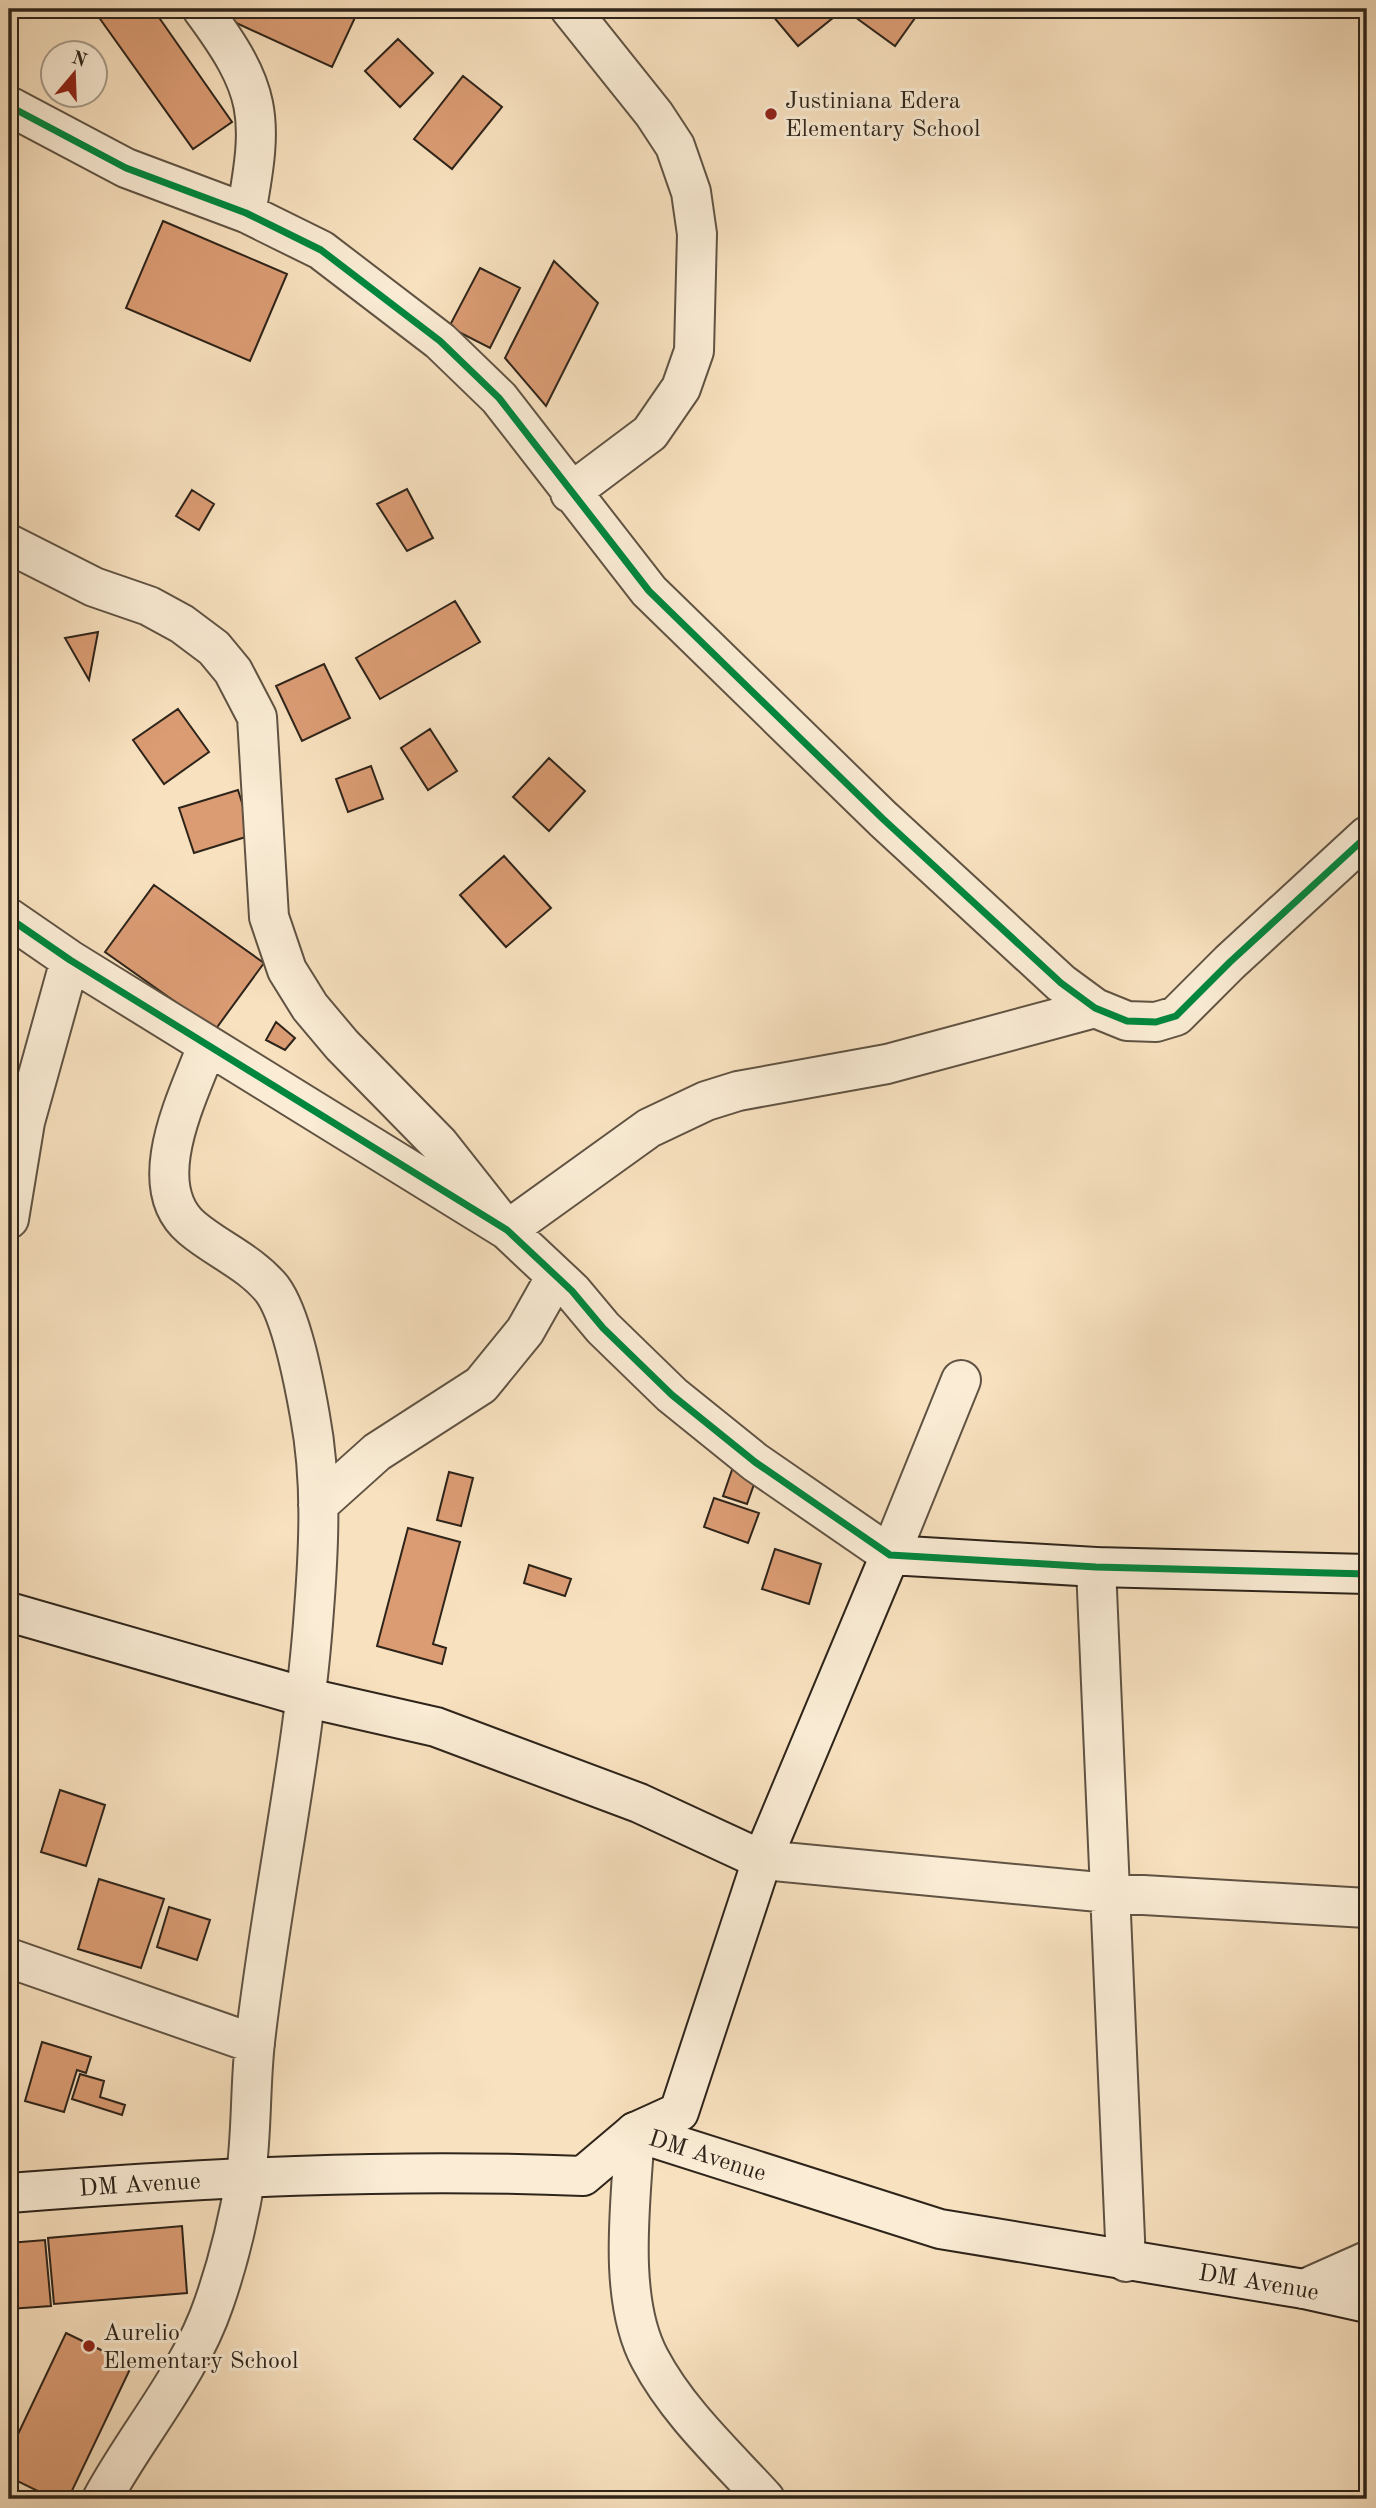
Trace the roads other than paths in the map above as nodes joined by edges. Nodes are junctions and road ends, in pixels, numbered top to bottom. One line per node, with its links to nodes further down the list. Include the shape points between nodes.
1 (202, 9): 4 (street, via 228,41 251,90 257,121 256,160)
2 (570, 9): 5 (street, via 675,146 691,192 697,234 694,351 681,388 650,433)
3 (9, 106): 4 (street, via 126,168)
4 (246, 214): 5 (street, via 321,250 440,341 499,398)
5 (570, 493): 10 (street, via 649,591 750,691 1061,983)
6 (9, 544): 14 (street, via 182,624 214,648 233,671 257,717 269,917 288,970 310,1007 342,1045 439,1144)
7 (1367, 836): 10 (street, via 1176,1016 1156,1022 1126,1021)
8 (9, 918): 9 (street)
9 (70, 960): 11 (street); 12 (street)
10 (1096, 1008): 14 (street, via 887,1064 706,1101 649,1128)
11 (207, 1046): 14 (street); 17 (street, via 173,1141 168,1175 175,1205 190,1227 224,1247 274,1292 289,1329 310,1416)
12 (17, 1123): 13 (street)
13 (9, 1219)
14 (507, 1230): 15 (street)
15 (556, 1276): 17 (street, via 525,1331 481,1385 377,1451); 18 (street, via 672,1395 755,1462)
16 (961, 1380): 18 (street)
17 (318, 1506): 22 (street, via 320,1535)
18 (890, 1555): 19 (street); 23 (street)
19 (1096, 1567): 20 (street); 24 (street)
20 (1367, 1574)
21 (9, 1612): 22 (street)
22 (308, 1698): 23 (street, via 436,1727 508,1752 639,1803); 27 (street)
23 (762, 1860): 24 (street); 28 (street, via 679,2112)
24 (1108, 1893): 25 (street); 31 (street)
25 (1367, 1908)
26 (9, 1958): 27 (street)
27 (255, 2044): 29 (street)
28 (635, 2132): 29 (street, DM Avenue, via 583,2176 387,2172); 31 (street, DM Avenue, via 940,2230); 35 (street, via 630,2225 639,2332 650,2360 674,2396)
29 (246, 2176): 30 (street, DM Avenue); 36 (street, via 214,2306 191,2353)
30 (9, 2193)
31 (1126, 2262): 33 (street, DM Avenue)
32 (1367, 2262): 33 (street)
33 (1304, 2289): 34 (street, DM Avenue)
34 (1367, 2303)
35 (736, 2468): 37 (street); 38 (street)
36 (102, 2499)
37 (765, 2499)
38 (776, 2499)

